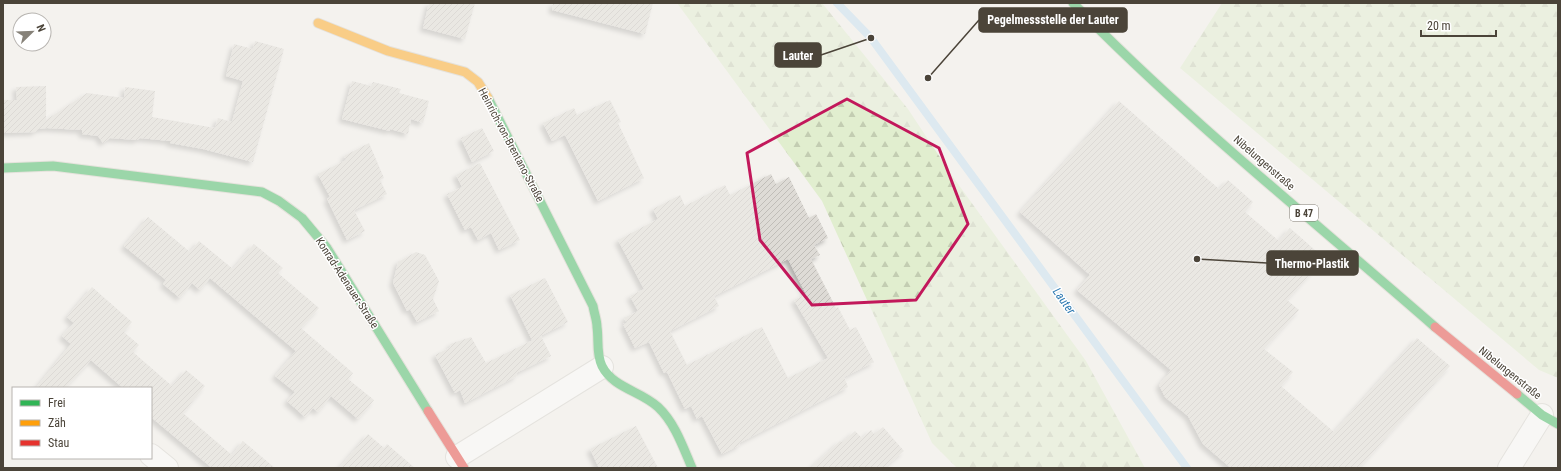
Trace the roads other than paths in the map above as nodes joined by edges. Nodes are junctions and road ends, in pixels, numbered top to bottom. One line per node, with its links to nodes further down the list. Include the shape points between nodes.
1 (1073, 3): 5 (street, Nibelungenstraße / B 47, via 1120,51 1181,106 1446,336)
2 (318, 23): 4 (street, Heinrich-von-Brentano-Straße, via 388,51 465,72 478,82 492,104 592,306 597,323)
3 (3, 168): 7 (street, Konrad-Adenauer-Straße, via 53,166 130,174 262,192 279,201 302,218 327,248)
4 (602, 367): 7 (street); 9 (street, via 620,384 657,406 665,414)
5 (1550, 420): 10 (street)
6 (152, 456): 8 (street)
7 (461, 463)
8 (167, 468)
9 (692, 468)
10 (1509, 468)

